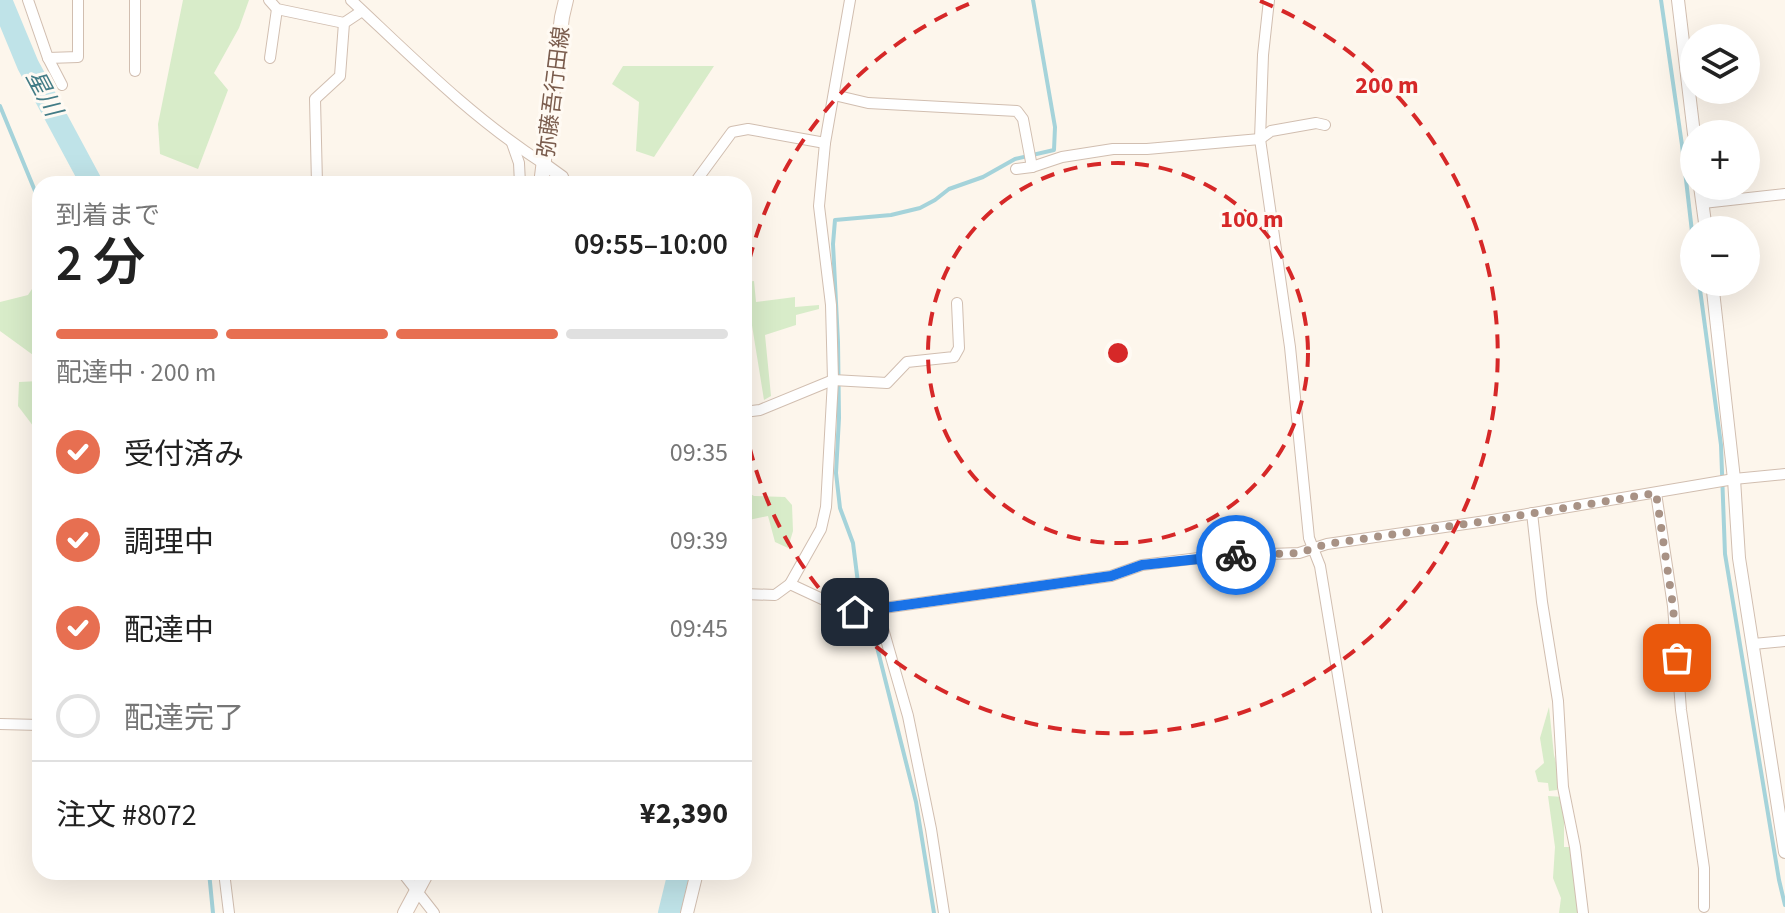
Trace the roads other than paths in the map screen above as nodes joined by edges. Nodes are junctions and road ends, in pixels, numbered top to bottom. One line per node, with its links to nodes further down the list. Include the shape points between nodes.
1 (28, 0): 12 (street)
2 (78, 0): 12 (street, via 78,57)
3 (135, 0): 14 (street)
4 (351, 0): 10 (street)
5 (566, 0): 22 (main road, 弥藤吾行田線)
6 (850, 0): 16 (street)
7 (1269, 0): 19 (street)
8 (1678, 0): 17 (street)
9 (273, 4): 11 (street); 13 (street)
10 (362, 11): 11 (street); 20 (street)
11 (344, 23): 25 (street, via 340,76 315,99)
12 (48, 58): 15 (street)
13 (270, 58)
14 (135, 71)
15 (62, 85)
16 (834, 95): 21 (street); 23 (street, via 868,103 1017,111)
17 (1692, 120)
18 (1325, 125): 19 (street, via 1271,131)
19 (1260, 139): 23 (street, via 1113,149); 42 (street)
20 (512, 143): 22 (street); 26 (street)
21 (825, 143): 29 (street, via 748,129 732,132); 36 (street, via 819,206 831,305)
22 (544, 164): 27 (main road, 弥藤吾行田線); 28 (street)
23 (1032, 167): 24 (street)
24 (1016, 169)
25 (317, 176)
26 (520, 176)
27 (542, 176)
28 (561, 176)
29 (700, 176)
30 (1785, 194): 32 (street)
31 (1702, 200): 32 (street)
32 (1703, 203): 33 (street)
33 (1704, 216)
34 (1714, 296): 39 (street)
35 (957, 303): 36 (street, via 959,348 954,357 907,362 887,383)
36 (833, 380): 37 (street); 43 (street, via 826,507 821,529)
37 (752, 411)
38 (1785, 474): 39 (street)
39 (1734, 479): 40 (street); 47 (street, via 1739,558)
40 (1656, 493): 41 (street); 56 (street, via 1704,868)
41 (1532, 513): 42 (street); 63 (street)
42 (1314, 548): 45 (street, via 1142,565 1111,576); 62 (street)
43 (790, 584): 44 (street, via 775,595); 45 (street, via 855,612)
44 (752, 594)
45 (877, 608): 61 (street, via 908,716)
46 (1785, 641): 47 (street)
47 (1753, 644): 50 (street)
48 (0, 724): 49 (street)
49 (32, 725)
50 (1785, 852)
51 (225, 880): 57 (street)
52 (408, 880): 55 (street)
53 (423, 880): 55 (main road)
54 (695, 880): 60 (street)
55 (418, 892): 58 (main road); 59 (street)
56 (1704, 907)
57 (229, 913)
58 (405, 913)
59 (434, 913)
60 (687, 913)
61 (944, 913)
62 (1377, 913)
63 (1583, 913)

